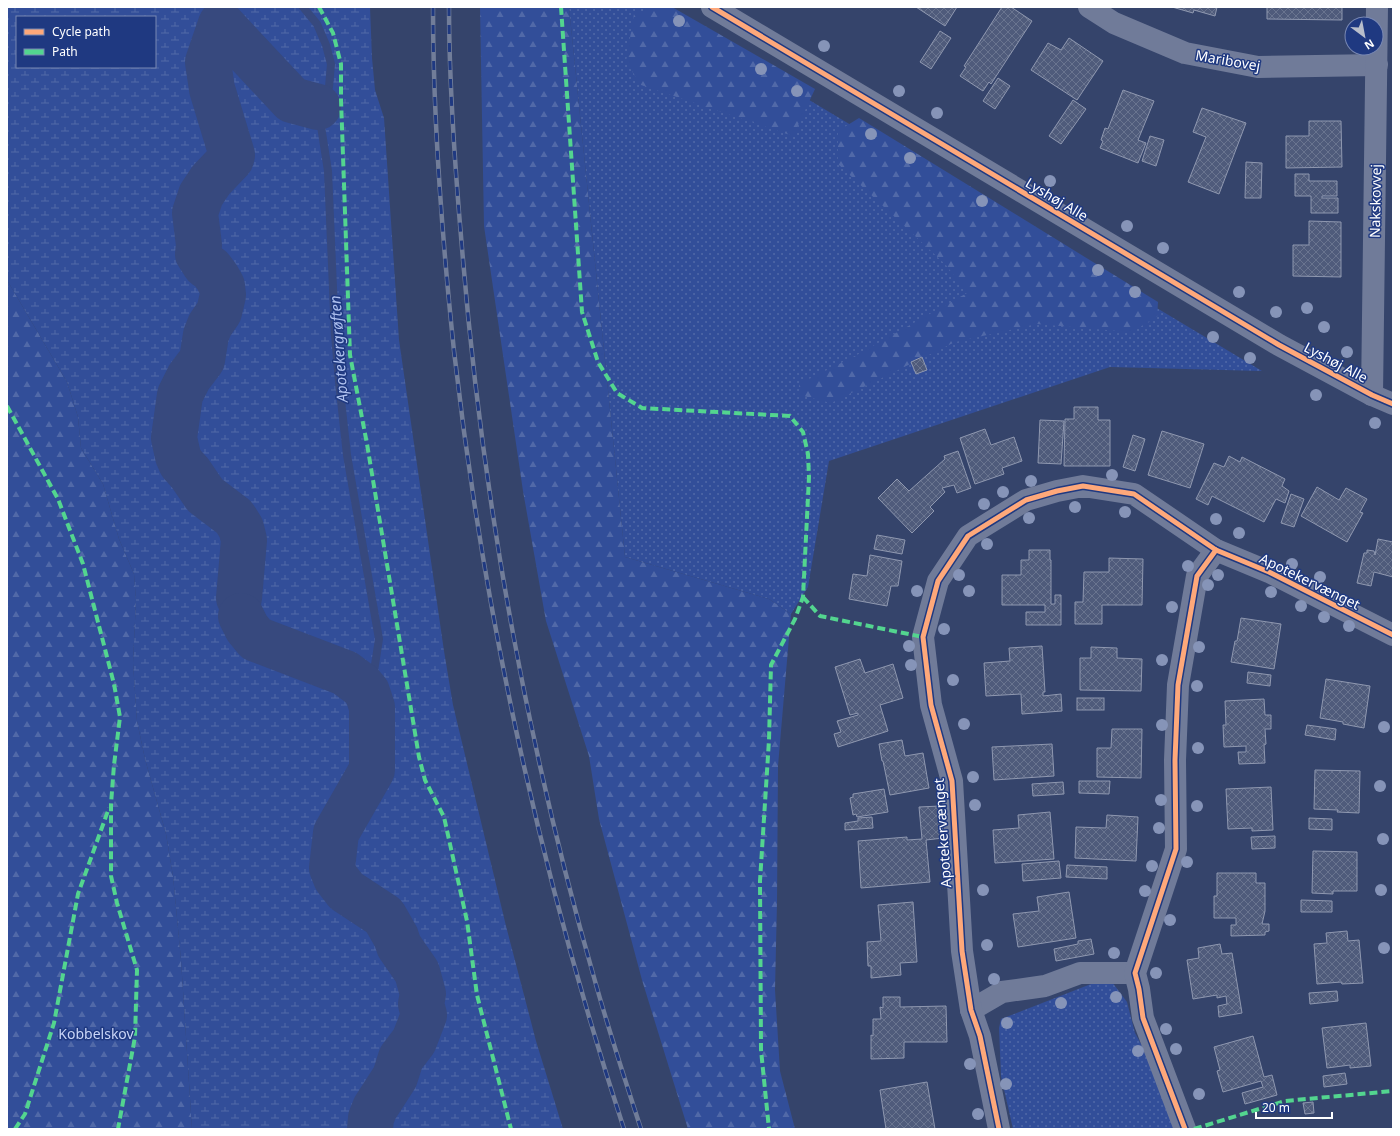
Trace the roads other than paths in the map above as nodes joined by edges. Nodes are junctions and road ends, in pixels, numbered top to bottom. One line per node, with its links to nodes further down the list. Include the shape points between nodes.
1 (712, 7): 5 (street, Lyshøj Alle, via 1273,341)
2 (1089, 7): 4 (street, Maribovej, via 1114,23 1185,53 1258,67)
3 (1377, 7): 4 (street, Nakskovvej)
4 (1377, 65): 5 (street, Nakskovvej)
5 (1372, 395): 6 (street, Lyshøj Alle)
6 (1393, 404)
7 (1216, 550): 8 (street, Apotekervænget, via 1269,572); 9 (street, via 1197,576 1178,685 1175,760 1176,849); 10 (street, Apotekervænget, via 1134,494 1083,486 1026,500 968,536 938,581 923,638 930,705 952,781 962,951)
8 (1393, 635)
9 (1135, 973): 10 (street, via 1080,973 1044,986 1002,992); 12 (street, via 1142,1018)
10 (971, 1010): 11 (street, Apotekervænget, via 980,1036)
11 (999, 1129)
12 (1185, 1129)

